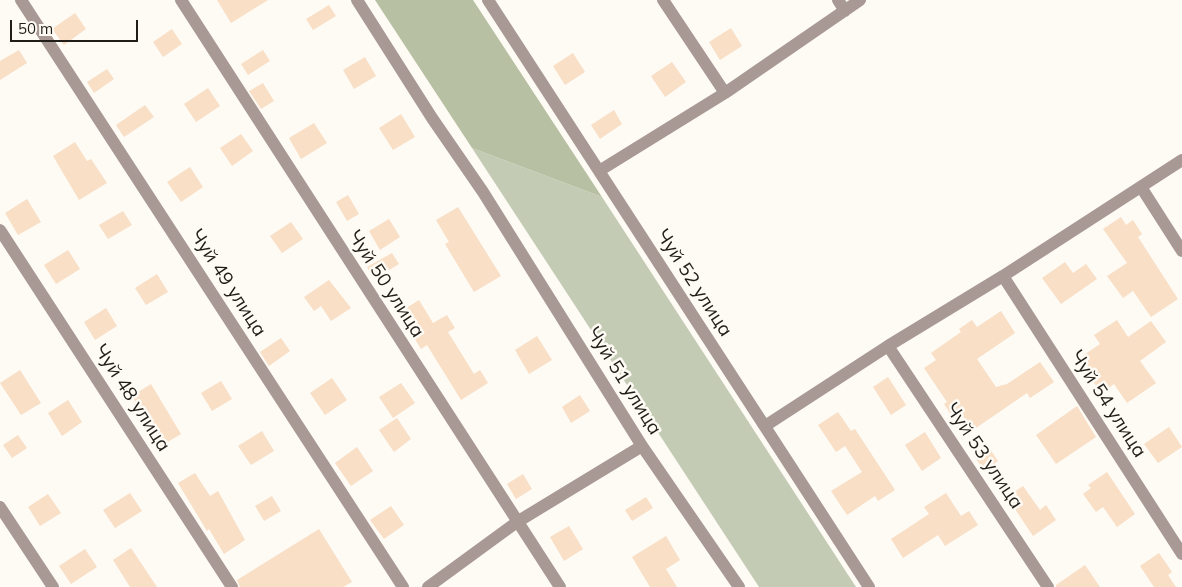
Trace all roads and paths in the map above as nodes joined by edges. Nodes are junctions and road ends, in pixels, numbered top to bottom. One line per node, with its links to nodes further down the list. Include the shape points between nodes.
1 (21, 0): 23 (street, Чуй 49 улица)
2 (181, 0): 19 (street, Чуй 50 улица)
3 (357, 0): 17 (street, Чуй 51 улица, via 483,192)
4 (488, 0): 10 (street, Чуй 52 улица)
5 (663, 0): 8 (street)
6 (860, 0): 7 (street)
7 (841, 5): 8 (street)
8 (725, 93): 10 (street)
9 (1182, 160): 11 (street)
10 (599, 171): 16 (street, Чуй 52 улица)
11 (1141, 187): 13 (street); 14 (street)
12 (0, 230): 22 (street, Чуй 48 улица)
13 (1182, 251)
14 (1003, 276): 15 (street); 20 (street, Чуй 54 улица)
15 (888, 346): 16 (street); 28 (street, Чуй 53 улица)
16 (766, 426): 27 (street, Чуй 52 улица)
17 (642, 446): 19 (street); 26 (street, Чуй 51 улица)
18 (0, 507): 21 (street)
19 (517, 522): 24 (street); 25 (street, Чуй 50 улица)
20 (1182, 554)
21 (53, 587)
22 (232, 587)
23 (403, 587)
24 (428, 587)
25 (560, 587)
26 (739, 587)
27 (869, 587)
28 (1048, 587)

